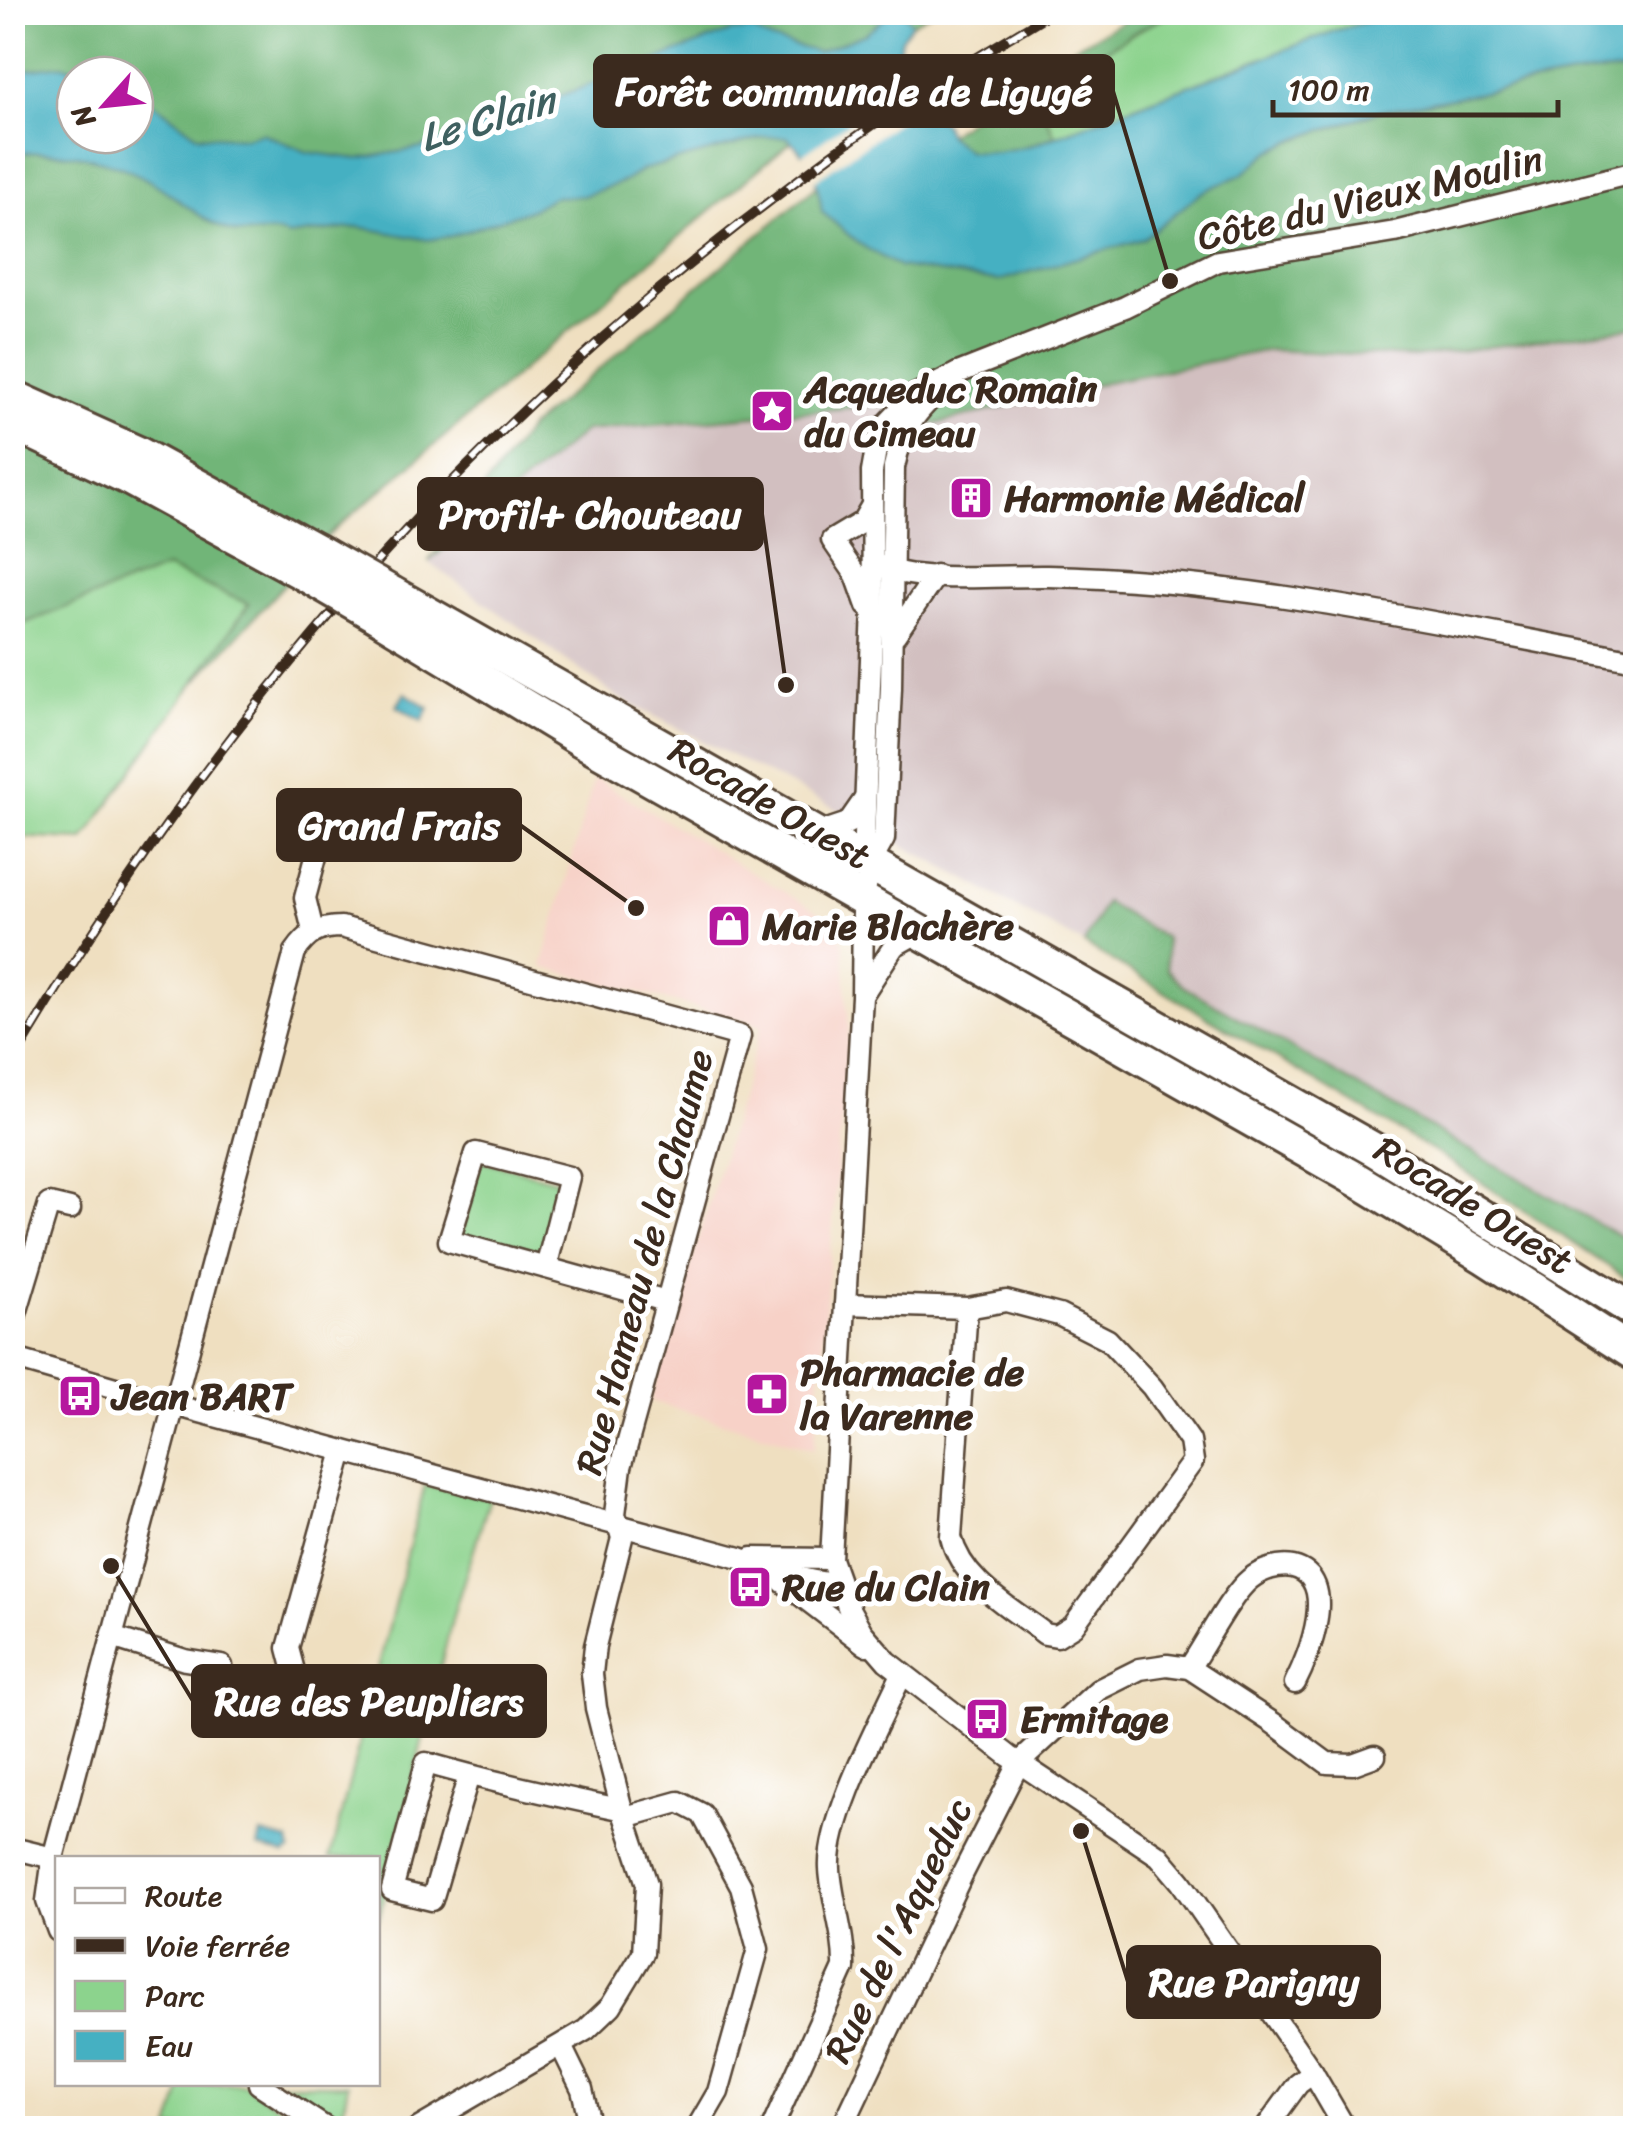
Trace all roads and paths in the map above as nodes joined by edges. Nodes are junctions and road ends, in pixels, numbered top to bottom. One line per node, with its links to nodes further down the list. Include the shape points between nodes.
1 (1636, 172): 2 (street, Côte du Vieux Moulin, via 1396,232 1218,261 1124,307)
2 (958, 373): 5 (street, Côte du Vieux Moulin, via 915,395 888,423 876,444); 8 (street, Côte du Vieux Moulin, via 925,403 899,442)
3 (12, 396): 7 (main road, Rocade Ouest, via 136,452)
4 (12, 424): 7 (main road, Rocade Ouest)
5 (872, 503): 6 (street, Côte du Vieux Moulin); 11 (street, via 862,522 832,540 856,576)
6 (872, 561): 8 (street); 11 (street, Côte du Vieux Moulin)
7 (314, 564): 10 (main road, Rocade Ouest, bridge)
8 (893, 572): 9 (street); 12 (street, Côte du Vieux Moulin)
9 (936, 575): 12 (street); 13 (street, via 1216,585)
10 (382, 604): 16 (main road, Rocade Ouest); 18 (main road, Rocade Ouest, via 581,740)
11 (872, 623): 14 (street, Côte du Vieux Moulin)
12 (892, 640): 17 (street, Côte du Vieux Moulin, via 884,839)
13 (1636, 660)
14 (865, 798): 16 (street, via 848,823); 17 (street, Côte du Vieux Moulin)
15 (364, 814): 19 (street, via 330,804 306,898)
16 (815, 834): 17 (main road, Rocade Ouest)
17 (870, 864): 18 (street); 27 (main road, Rocade Ouest, via 1373,1149)
18 (864, 903): 20 (main road, Rocade Ouest); 21 (street)
19 (313, 931): 24 (street, Rue Hameau de la Chaume, via 342,927 740,1036); 31 (street, via 295,952)
20 (917, 933): 21 (street, via 894,946); 29 (main road, Rocade Ouest, via 1360,1181)
21 (862, 996): 25 (street)
22 (70, 1209): 28 (street, via 49,1204)
23 (546, 1268): 23 (street, via 449,1241 476,1153 568,1177); 24 (street)
24 (666, 1302): 33 (street, Rue Hameau de la Chaume, via 621,1467)
25 (844, 1304): 26 (street); 35 (street)
26 (967, 1308): 26 (street, via 951,1537 964,1569 1045,1634 1057,1636 1073,1626 1174,1491 1193,1461 1190,1441 1108,1340 1022,1304)
27 (1636, 1312)
28 (12, 1327)
29 (1636, 1356)
30 (12, 1358): 31 (street)
31 (174, 1405): 32 (street); 37 (street)
32 (343, 1451): 33 (street); 41 (street, via 288,1648)
33 (619, 1527): 34 (street); 46 (street, via 592,1674)
34 (740, 1558): 35 (street); 36 (street, via 779,1574); 39 (street, via 799,1591)
35 (831, 1560): 36 (street)
36 (837, 1584): 39 (street, via 862,1632)
37 (112, 1637): 38 (street); 48 (street)
38 (222, 1666)
39 (894, 1667): 44 (street); 57 (street, via 833,1830 830,1869 844,1968)
40 (1189, 1668): 42 (street, via 1246,1582 1288,1566 1312,1580 1318,1601 1307,1657); 43 (street, via 1326,1763); 44 (street, Rue de l'Aqueduc, via 1151,1667 1118,1679 1080,1704)
41 (294, 1671)
42 (1294, 1683)
43 (1376, 1756)
44 (1019, 1763): 51 (street, via 1158,1856); 58 (street, Rue de l'Aqueduc)
45 (469, 1776): 45 (street, via 426,1763 392,1890 432,1900); 46 (street)
46 (623, 1811): 50 (street, via 647,1884 643,1953 612,2006); 56 (street, via 679,1802 702,1814 741,1886 758,1949 718,2092)
47 (12, 1848): 48 (street)
48 (54, 1858): 49 (street, via 47,1901)
49 (55, 1923)
50 (562, 2046): 54 (street); 55 (street)
51 (1313, 2073): 59 (street); 60 (street)
52 (262, 2086): 53 (street)
53 (326, 2128)
54 (419, 2128)
55 (591, 2128)
56 (697, 2128)
57 (772, 2128)
58 (842, 2128)
59 (1266, 2128)
60 (1345, 2128)

